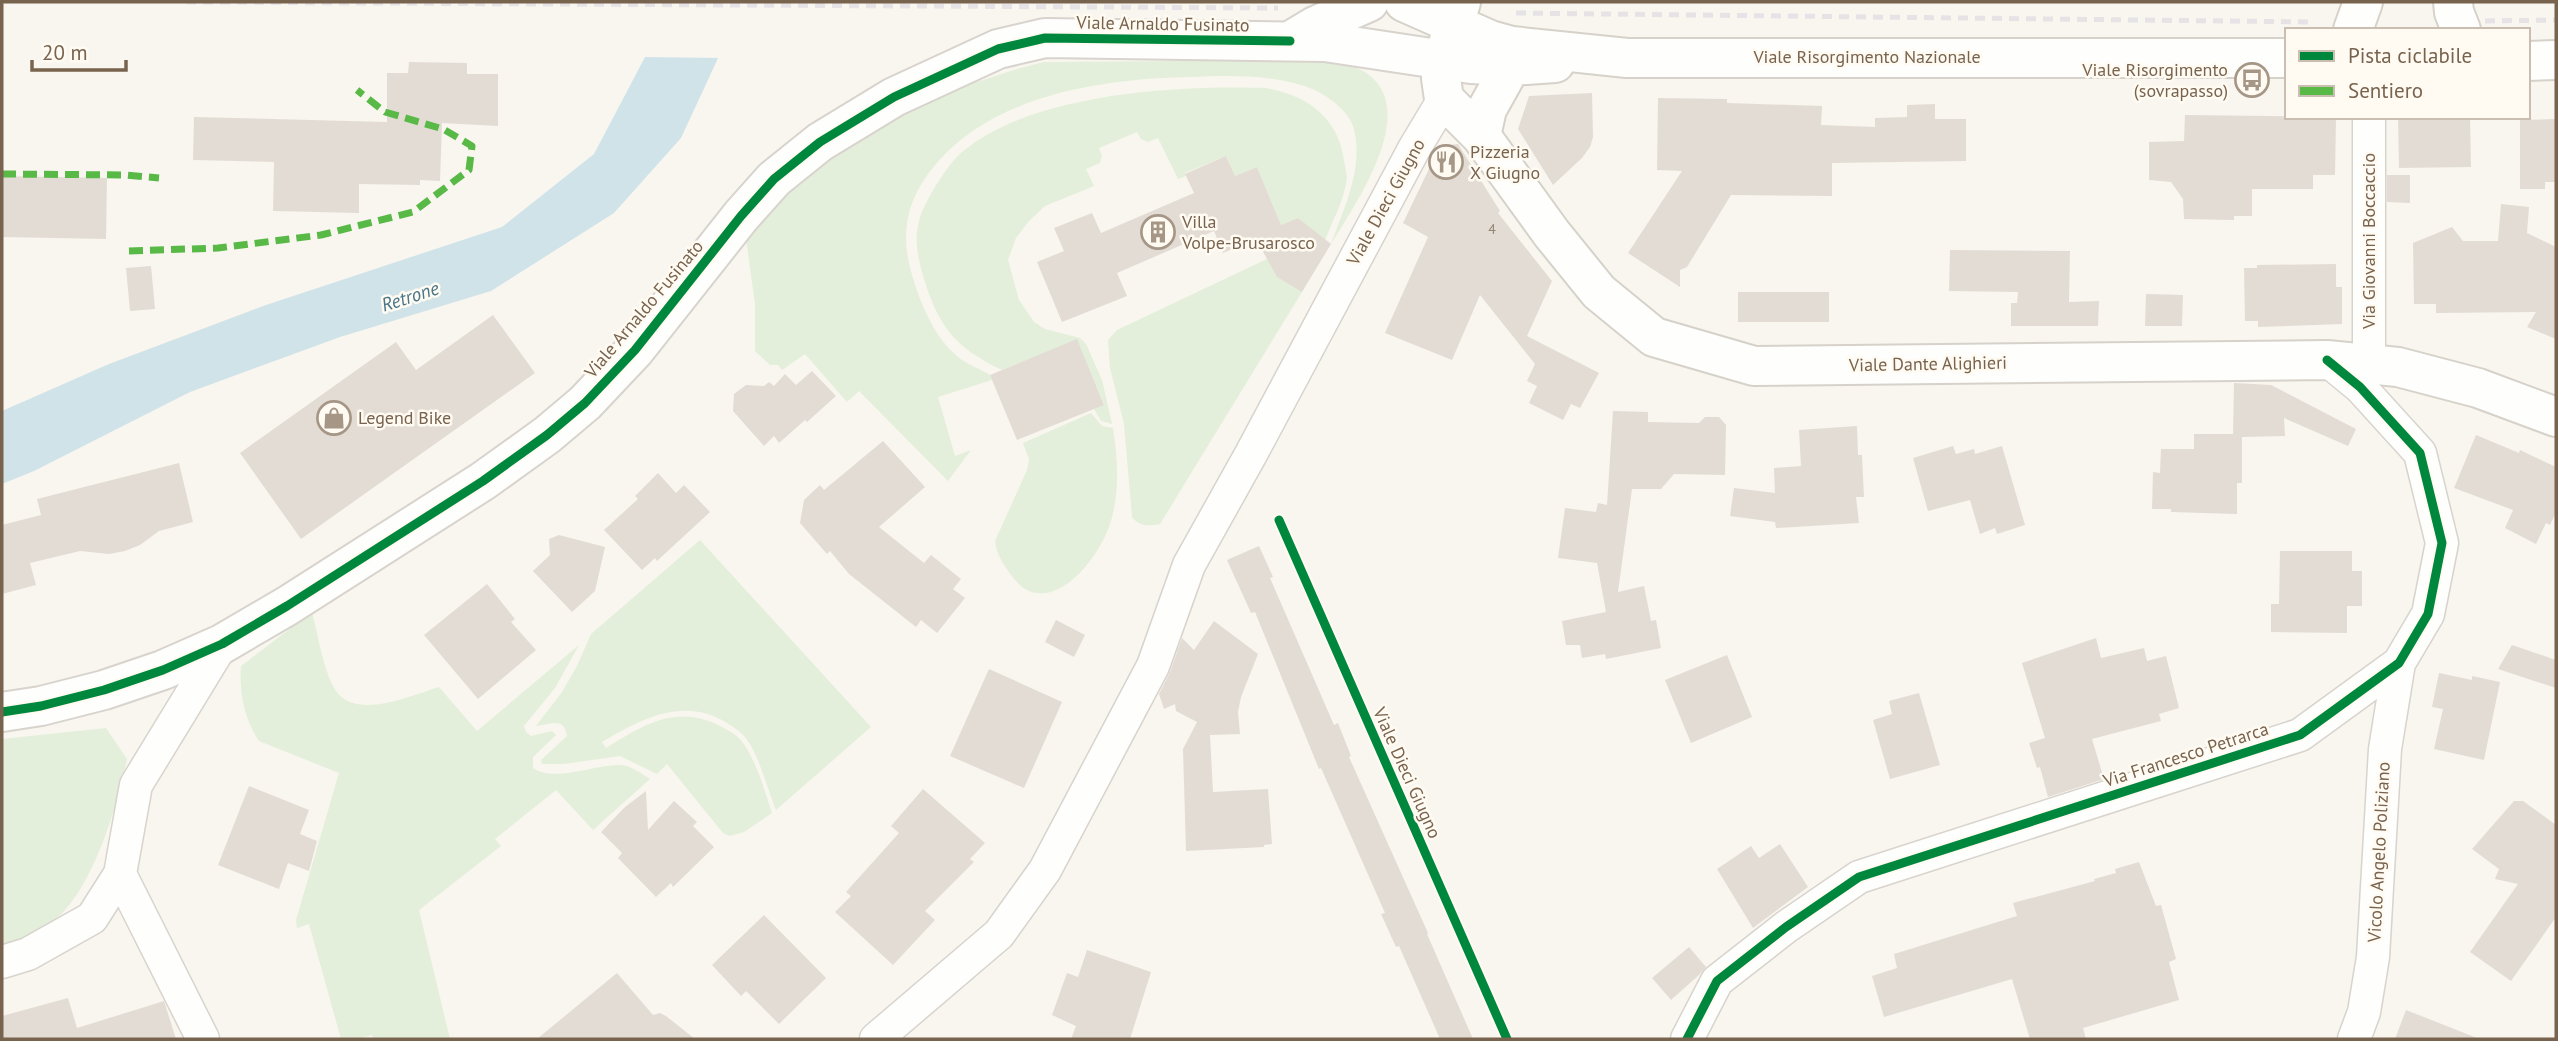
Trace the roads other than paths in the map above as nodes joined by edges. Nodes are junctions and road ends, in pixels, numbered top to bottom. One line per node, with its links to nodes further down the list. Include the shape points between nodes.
1 (1369, 2): 5 (main road, Viale Arnaldo Fusinato)
2 (1404, 2): 6 (main road, Viale Risorgimento Nazionale)
3 (2363, 2): 7 (main road)
4 (2453, 2): 8 (main road)
5 (1307, 23): 6 (main road, Viale Arnaldo Fusinato, via 1325,42); 20 (main road, Viale Arnaldo Fusinato, via 1045,38 998,48 894,97 820,142 774,179 635,350 547,435 483,481)
6 (1452, 28): 9 (main road, Viale Risorgimento Nazionale, via 1511,46); 13 (main road); 14 (main road, via 1441,78)
7 (2354, 28)
8 (2460, 28)
9 (1627, 58): 10 (main road, Viale Risorgimento Nazionale); 13 (main road)
10 (2285, 58)
11 (2556, 60): 12 (main road)
12 (2530, 61)
13 (1511, 66): 16 (main road, via 1487,109)
14 (1444, 99): 16 (main road, Viale Dante Alighieri); 26 (street, Viale Dieci Giugno, via 1189,565 1153,666 1045,870 999,934)
15 (2369, 119): 18 (street, Via Giovanni Boccaccio)
16 (1482, 136): 17 (main road, Viale Dante Alighieri, via 1599,292 1654,337 1754,366)
17 (2327, 360): 18 (main road, Viale Dante Alighieri); 21 (street, Via Francesco Petrarca, via 2360,387 2420,453 2442,543 2428,614)
18 (2369, 364): 19 (main road, Viale Dante Alighieri, via 2478,388)
19 (2556, 417)
20 (222, 644): 22 (main road, Viale Arnaldo Fusinato, via 104,690); 23 (street, via 136,785)
21 (2399, 663): 27 (street, Via Francesco Petrarca, via 2300,735 1859,877 1717,981); 28 (street, Vicolo Angelo Poliziano, via 2385,749 2373,957 2364,1012)
22 (2, 712)
23 (120, 874): 24 (street, via 92,918 29,954); 25 (street)
24 (2, 962)
25 (203, 1039)
26 (876, 1039)
27 (1687, 1039)
28 (2354, 1039)

